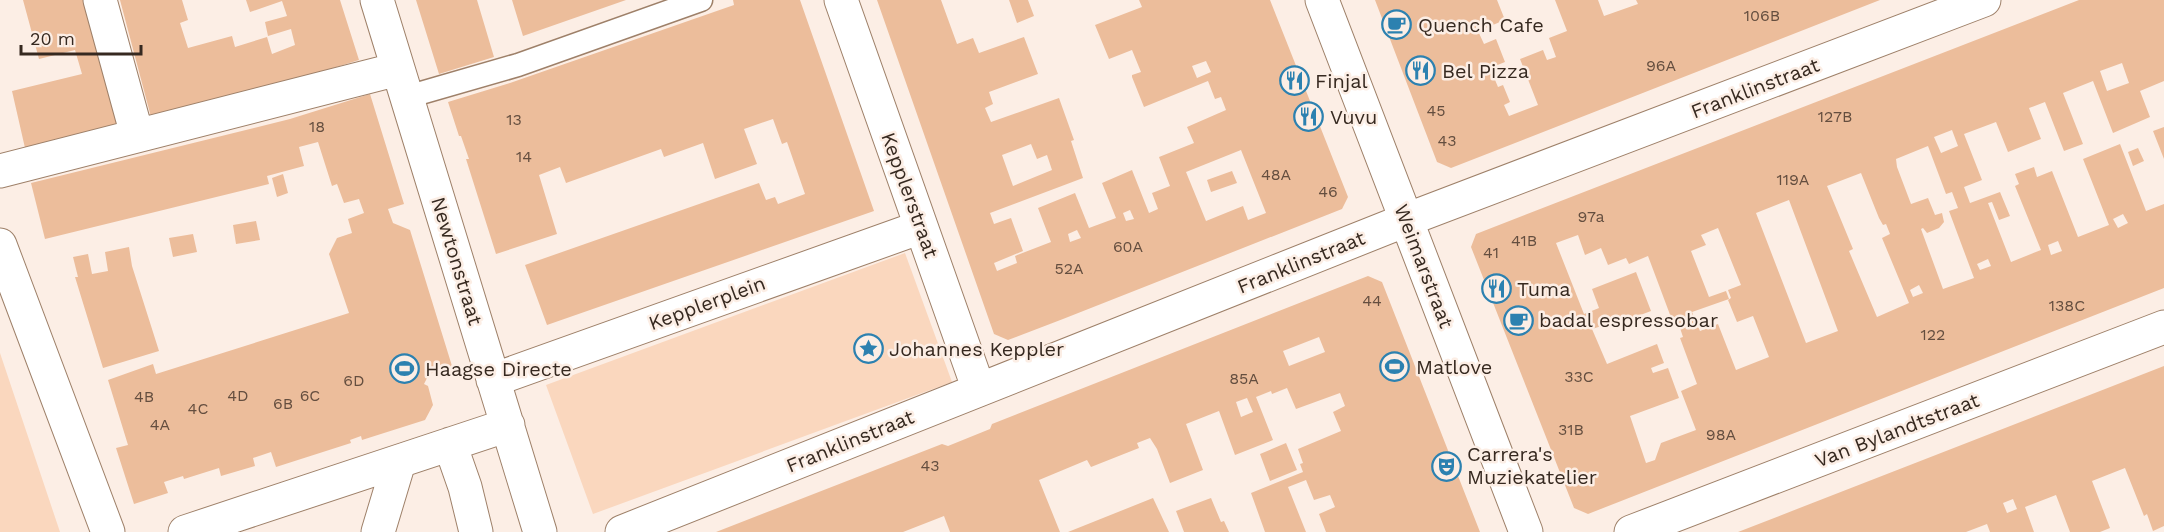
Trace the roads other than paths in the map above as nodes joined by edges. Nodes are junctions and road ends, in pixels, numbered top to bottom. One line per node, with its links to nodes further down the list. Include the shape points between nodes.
1 (100, 0): 9 (street)
2 (377, 0): 8 (street, Newtonstraat)
3 (701, 0): 8 (lane, via 518,65)
4 (841, 0): 12 (street, Kepplerstraat)
5 (1322, 0): 11 (street, Weimarstraat)
6 (1984, 0): 7 (street, Franklinstraat)
7 (1935, 9): 11 (street, Franklinstraat)
8 (403, 83): 9 (street); 15 (street, Newtonstraat)
9 (137, 135): 10 (street)
10 (0, 171)
11 (1406, 220): 16 (street, Franklinstraat); 26 (street, Weimarstraat)
12 (921, 227): 15 (street, Kepplerplein); 16 (street, Kepplerstraat)
13 (0, 245): 20 (street)
14 (2164, 327): 27 (street, Van Bylandtstraat)
15 (494, 380): 17 (street, Newtonstraat)
16 (979, 390): 25 (street, Franklinstraat)
17 (508, 425): 18 (street); 24 (street, Newtonstraat)
18 (450, 444): 19 (street); 23 (street)
19 (399, 462): 21 (street); 22 (street)
20 (108, 532)
21 (185, 532)
22 (378, 532)
23 (476, 532)
24 (540, 532)
25 (622, 532)
26 (1526, 532)
27 (1631, 532)

